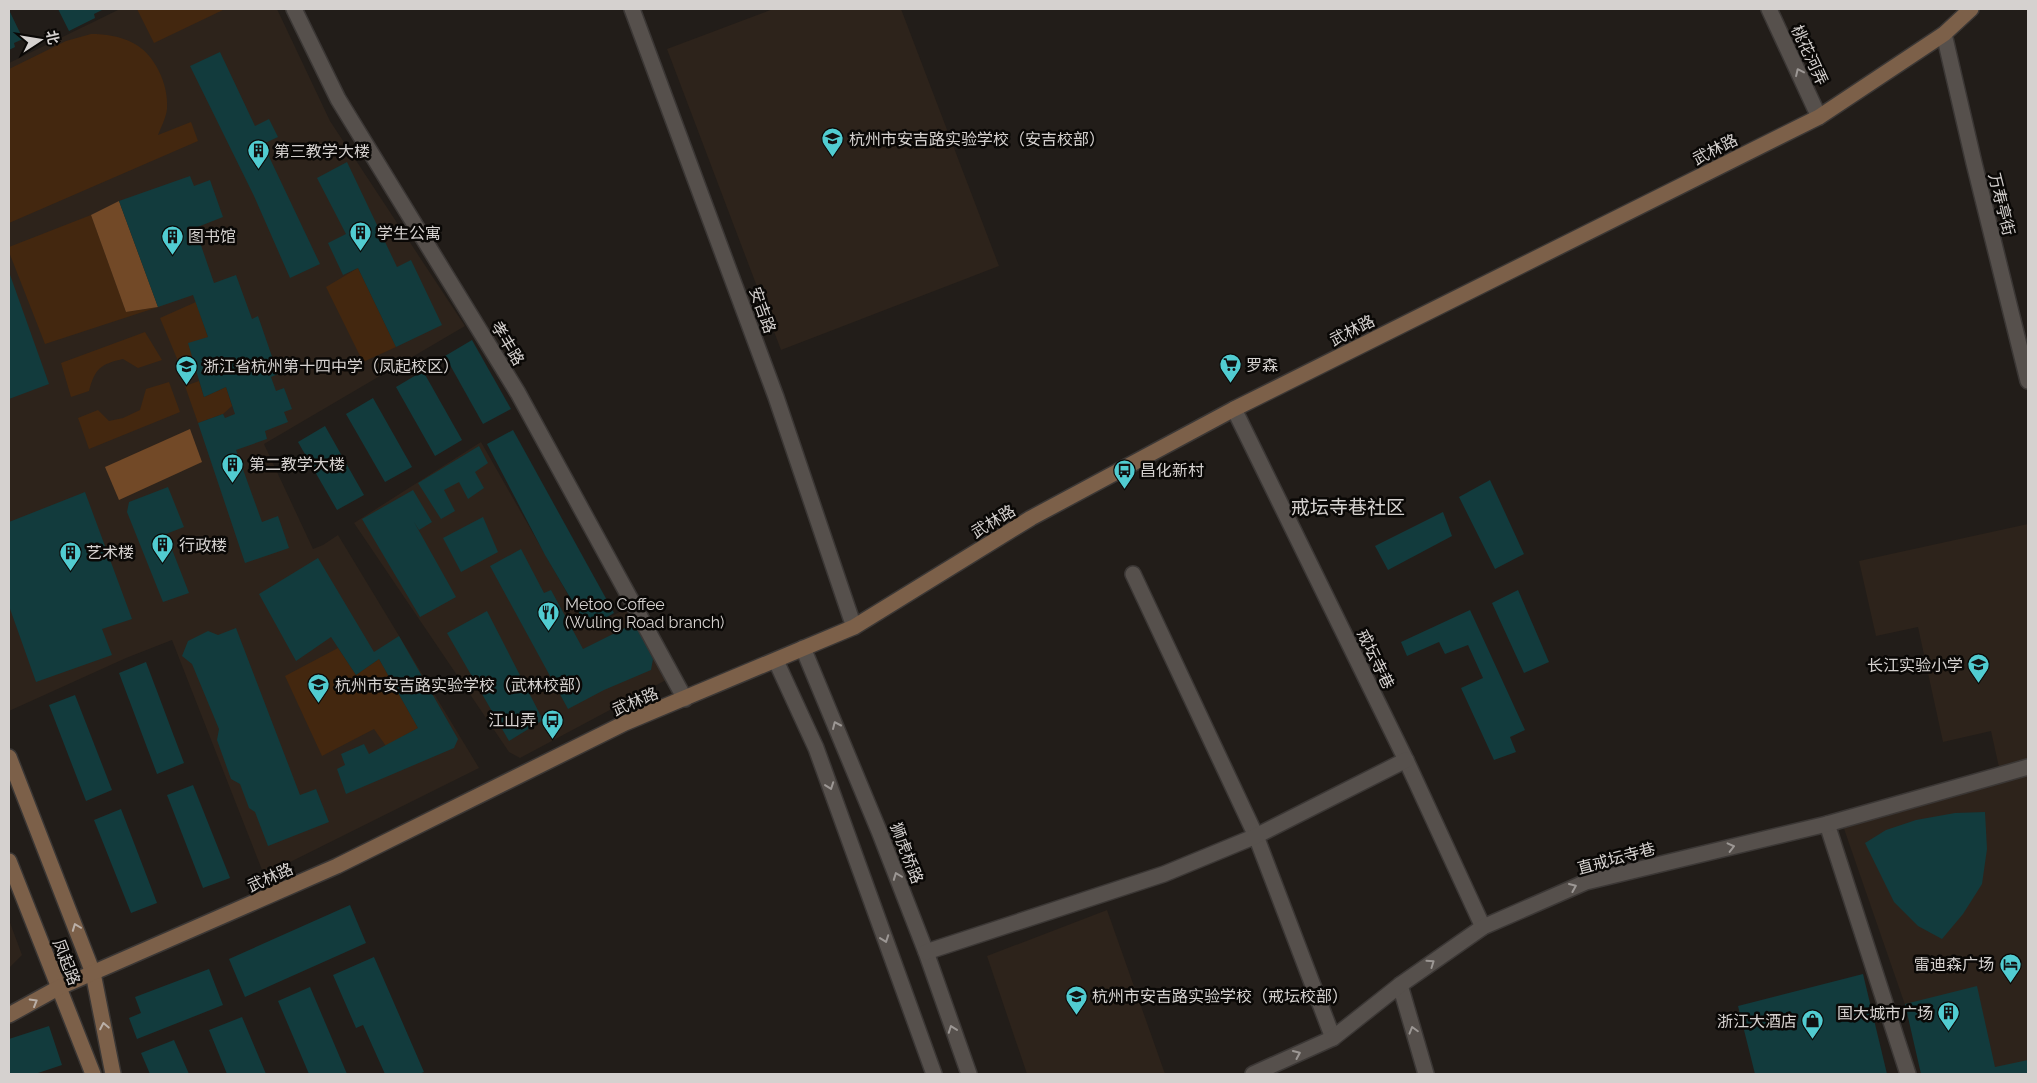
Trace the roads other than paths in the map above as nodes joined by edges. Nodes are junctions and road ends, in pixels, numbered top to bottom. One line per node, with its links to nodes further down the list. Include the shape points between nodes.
1 (294, 9): 13 (street, 孝丰路, via 338,99 518,394)
2 (632, 9): 10 (street, 安吉路, via 776,397)
3 (1770, 9): 6 (street, 桃花河弄, one-way to 3)
4 (1971, 9): 5 (street, 武林路)
5 (1944, 34): 6 (street, 武林路); 7 (street, 万寿亭街)
6 (1819, 117): 8 (street, 武林路)
7 (2028, 381)
8 (1234, 409): 10 (street, 武林路, via 1031,518); 15 (street, 戒坛寺巷)
9 (1133, 574): 18 (street)
10 (854, 627): 11 (street, 武林路)
11 (802, 648): 12 (street, 武林路); 21 (street, 狮虎桥路, one-way to 11, via 855,770)
12 (776, 661): 13 (street, 武林路); 29 (street, one-way to 29, via 816,748)
13 (685, 699): 22 (street, 武林路, via 625,723 337,866)
14 (9, 757): 22 (street, one-way to 14)
15 (1406, 760): 18 (street); 20 (street, 戒坛寺巷)
16 (2028, 767): 17 (street, 直戒坛寺巷)
17 (1827, 824): 20 (street, 直戒坛寺巷, one-way to 17, via 1586,882); 33 (street)
18 (1256, 836): 21 (street, via 1164,874); 26 (street)
19 (9, 861): 24 (street, 凤起路)
20 (1483, 927): 23 (street, 直戒坛寺巷, one-way to 20)
21 (926, 952): 30 (street, 狮虎桥路, one-way to 21)
22 (93, 973): 24 (street, 武林路); 28 (street, one-way to 22)
23 (1400, 985): 26 (street, 直戒坛寺巷); 32 (street, one-way to 23)
24 (58, 988): 25 (street, 武林路, one-way to 24); 27 (street, 凤起路)
25 (9, 1015)
26 (1333, 1038): 31 (street, 直戒坛寺巷, one-way to 26)
27 (92, 1074)
28 (113, 1074)
29 (934, 1074)
30 (968, 1074)
31 (1252, 1074)
32 (1426, 1074)
33 (1908, 1074)

